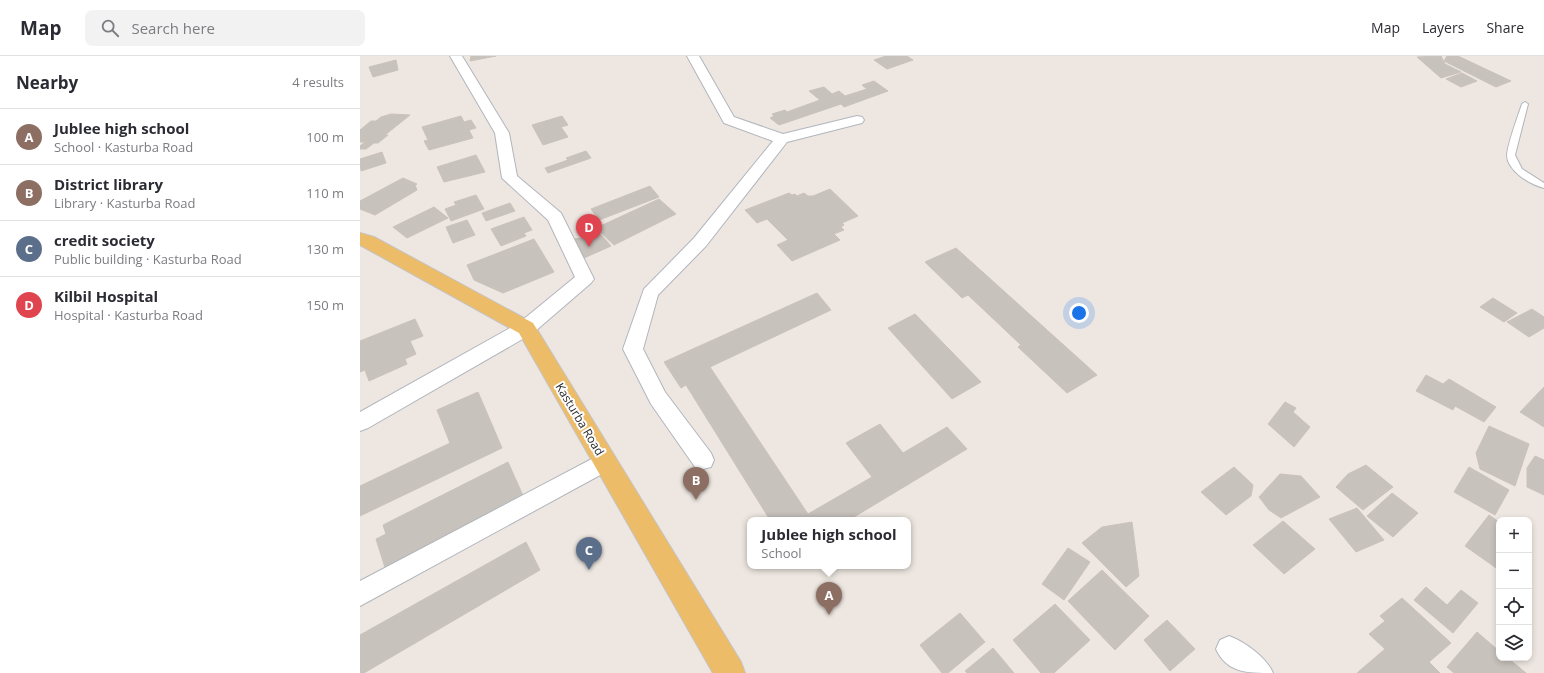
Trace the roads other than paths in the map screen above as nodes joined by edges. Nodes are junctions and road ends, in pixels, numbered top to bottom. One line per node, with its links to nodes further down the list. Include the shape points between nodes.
1 (456, 56): 8 (street, via 502,133 510,178 555,217 585,279)
2 (693, 56): 5 (street, via 729,120)
3 (1524, 104): 6 (lane, via 1511,155 1512,162 1525,176)
4 (857, 120): 5 (street)
5 (782, 139): 10 (street, via 700,242 650,293 633,349 658,398)
6 (1544, 186)
7 (360, 239): 8 (main road)
8 (526, 328): 9 (street); 11 (main road, Kasturba Road)
9 (360, 422)
10 (703, 460)
11 (605, 461): 12 (street); 14 (main road, Kasturba Road)
12 (360, 594)
13 (1229, 649): 15 (street)
14 (730, 673)
15 (1259, 673)

